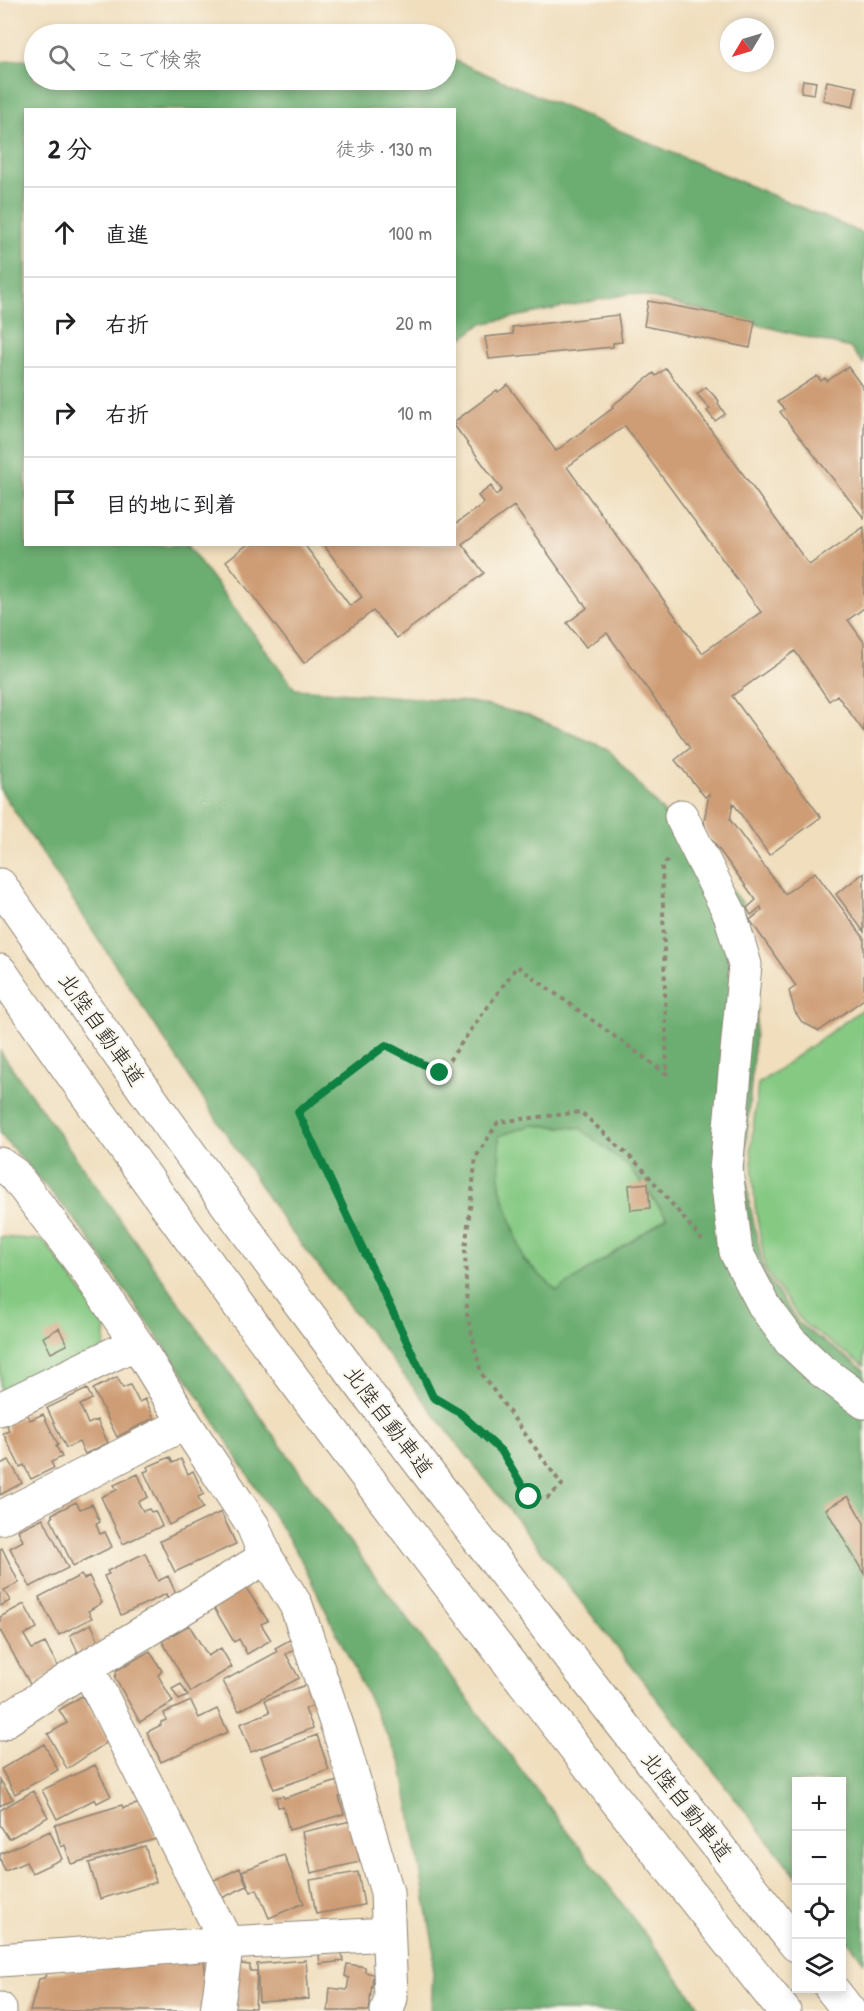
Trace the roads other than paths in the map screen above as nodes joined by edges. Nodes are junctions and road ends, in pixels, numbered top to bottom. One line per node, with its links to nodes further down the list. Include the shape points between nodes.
1 (686, 825): 6 (main road, via 730,914 745,965 726,1170 736,1252 765,1306 790,1341)
2 (0, 885): 14 (main road, 北陸自動車道, via 300,1302 465,1522)
3 (0, 971): 20 (main road, via 233,1299 616,1801)
4 (0, 1164): 5 (main road, via 14,1174)
5 (136, 1343): 7 (main road); 8 (main road)
6 (864, 1402)
7 (0, 1409)
8 (185, 1423): 9 (main road); 10 (main road, via 254,1526)
9 (0, 1518)
10 (266, 1557): 11 (main road); 13 (main road, via 296,1605 342,1740 387,1892)
11 (87, 1667): 12 (main road); 15 (main road)
12 (0, 1724)
13 (388, 1934): 15 (main road); 19 (main road, via 391,1998)
14 (792, 1940)
15 (227, 1943): 16 (main road); 18 (main road)
16 (0, 1960)
17 (834, 1993): 21 (main road)
18 (217, 2011)
19 (387, 2011)
20 (784, 2011)
21 (849, 2011)

